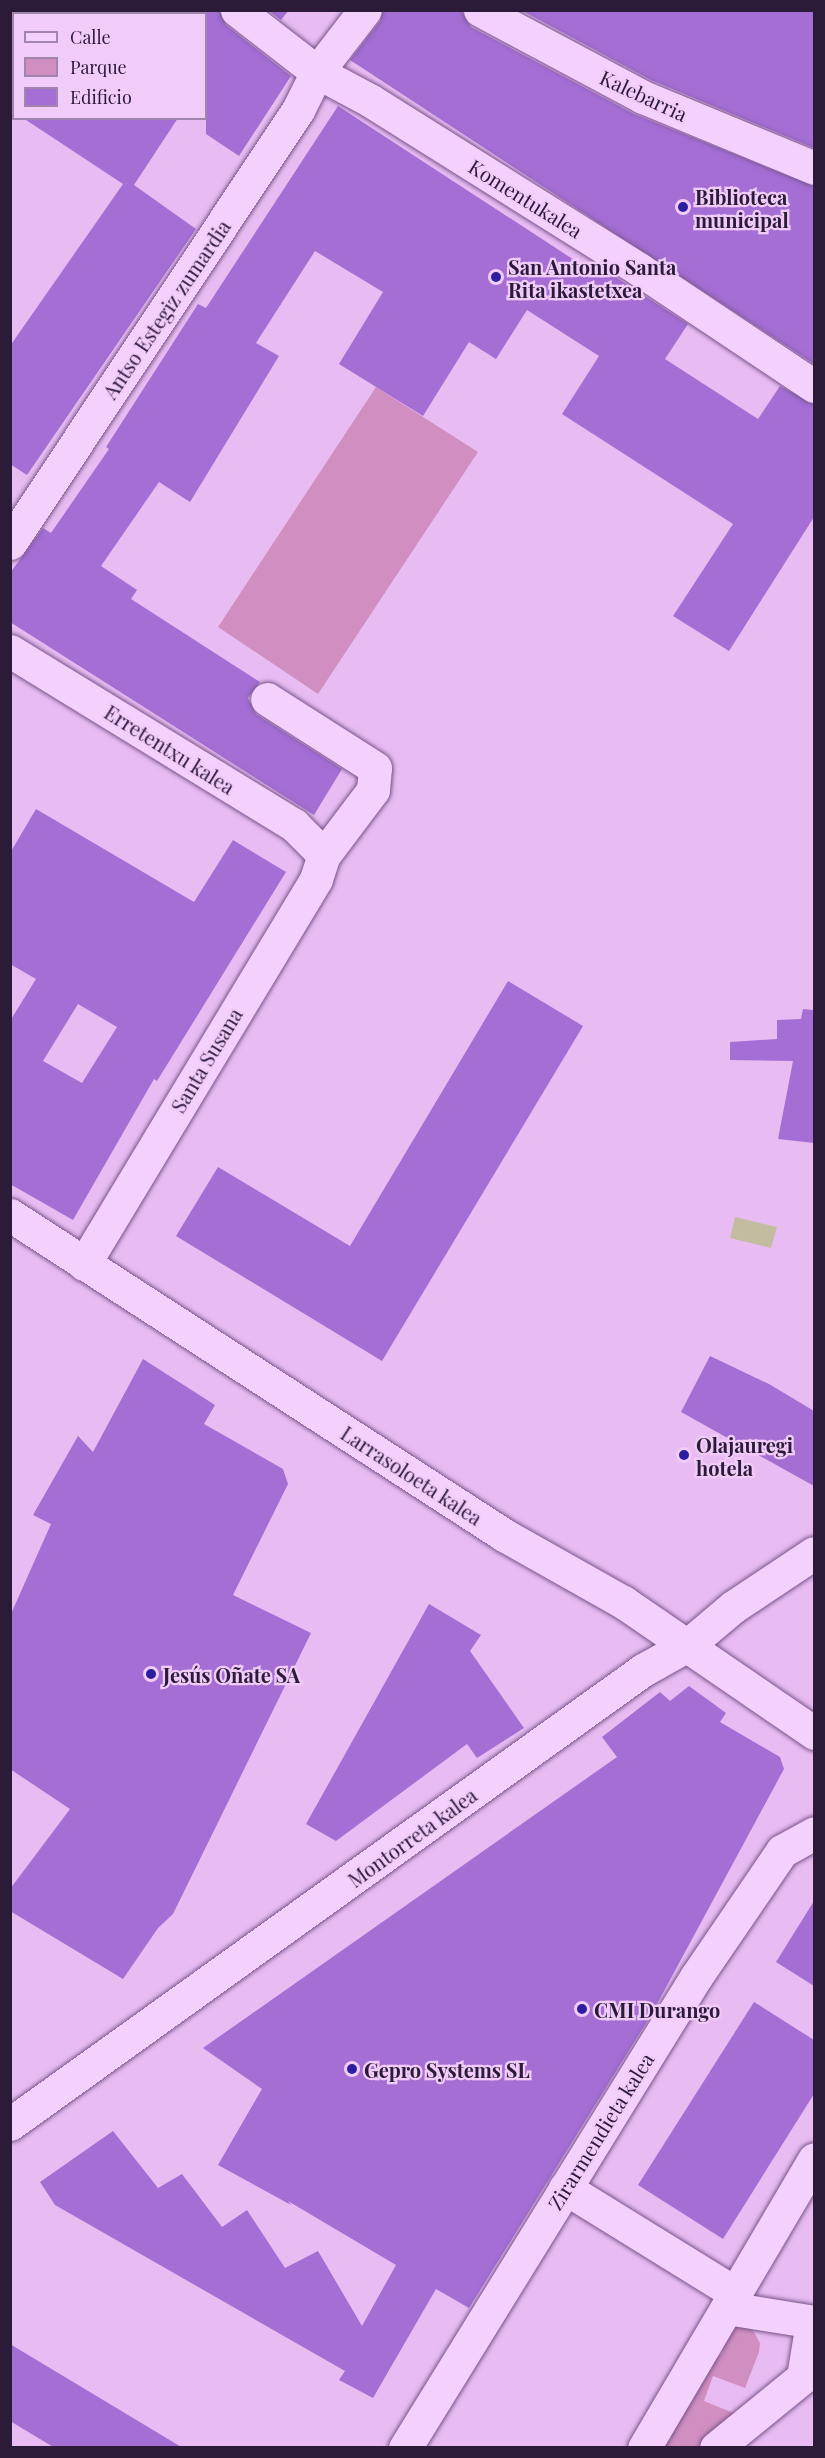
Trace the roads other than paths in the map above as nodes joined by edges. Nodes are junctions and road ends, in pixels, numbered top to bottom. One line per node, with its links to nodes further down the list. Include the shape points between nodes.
1 (237, 10): 4 (street, Komentukalea)
2 (365, 10): 4 (street, Antso Estegiz zumardia)
3 (480, 10): 5 (street, Kalebarria, via 644,97)
4 (317, 72): 6 (street, Komentukalea, via 371,101 640,270); 7 (street, Antso Estegiz zumardia, via 298,110)
5 (814, 168)
6 (814, 386)
7 (10, 543)
8 (10, 651): 10 (street, Erretentxu kalea, via 294,825)
9 (267, 699): 10 (street, Santa Susana, via 375,768 373,790)
10 (324, 855): 12 (street, Santa Susana, via 316,879)
11 (10, 1215): 12 (street, Larrasoloeta kalea)
12 (84, 1264): 14 (street, Larrasoloeta kalea, via 504,1535 623,1602)
13 (814, 1552): 14 (street, Montorreta kalea, via 733,1607)
14 (688, 1644): 15 (street, Larrasoloeta kalea); 17 (street, Montorreta kalea, via 643,1670)
15 (814, 1733)
16 (814, 1833): 19 (street, Zirarmendieta kalea, via 782,1851 696,1977)
17 (10, 2124)
18 (814, 2159): 20 (street)
19 (565, 2188): 20 (street); 22 (street, Zirarmendieta kalea)
20 (731, 2300): 21 (street); 23 (street)
21 (813, 2322): 24 (street, via 803,2377)
22 (405, 2448)
23 (644, 2448)
24 (716, 2448)

